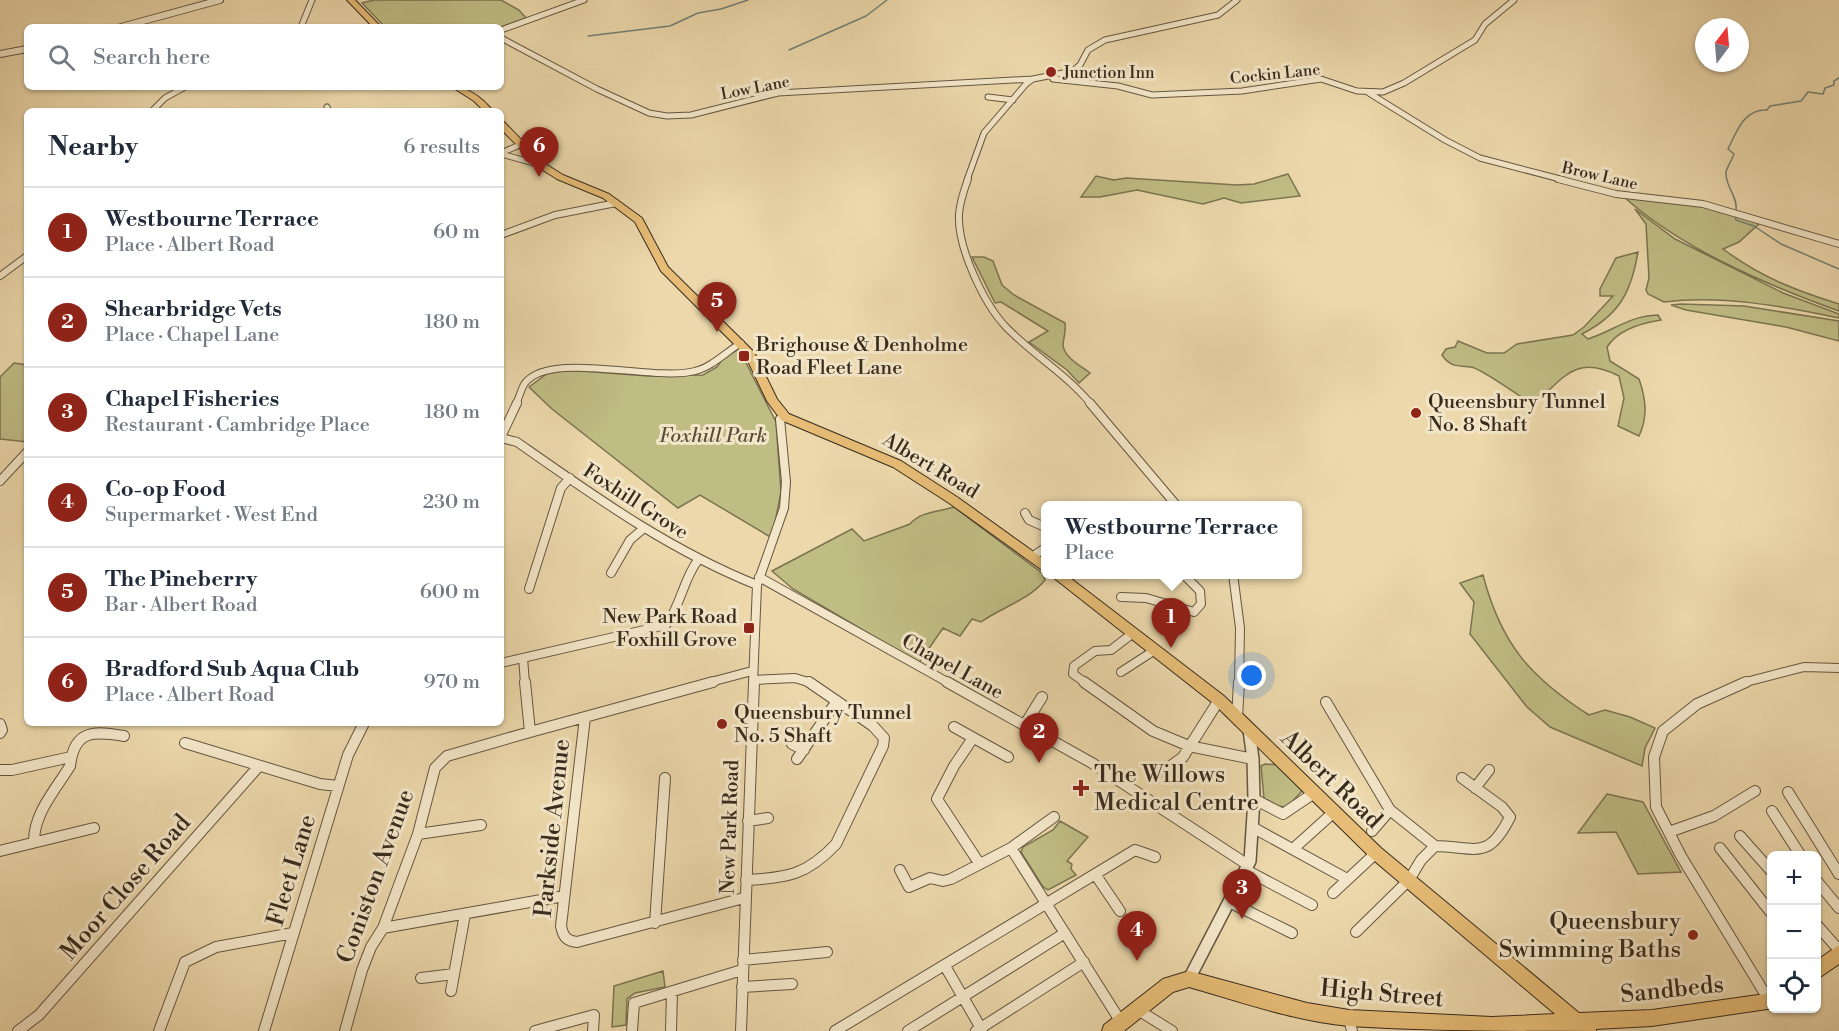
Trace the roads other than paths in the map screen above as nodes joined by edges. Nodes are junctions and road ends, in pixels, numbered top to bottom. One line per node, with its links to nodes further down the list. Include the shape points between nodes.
1 (220, 0): 7 (street)
2 (312, 0): 8 (street)
3 (351, 0): 9 (main road)
4 (584, 0): 10 (street)
5 (1237, 0): 16 (street, via 1218,15 1105,40 1088,51 1076,69)
6 (1514, 0): 20 (street, Cockin Lane, via 1495,14 1467,46 1390,91)
7 (131, 24)
8 (302, 24)
9 (374, 24)
10 (504, 29)
11 (504, 40): 14 (street, Low Lane)
12 (24, 49): 13 (street)
13 (2, 53)
14 (536, 57): 15 (street); 17 (street, Low Lane, via 627,103 667,117 692,115 778,93)
15 (528, 60)
16 (1043, 78): 17 (street, Low Lane); 20 (street, Cockin Lane, via 1118,86 1152,95 1242,91 1321,79)
17 (1033, 79): 22 (street)
18 (180, 90): 23 (street)
19 (461, 90): 24 (main road)
20 (1369, 93): 32 (street, Brow Lane, via 1480,158 1616,194 1703,204)
21 (988, 97): 22 (street)
22 (1013, 100): 42 (street, via 984,133 964,189 959,216 963,244 992,310 1004,325 1073,383)
23 (155, 108)
24 (486, 108)
25 (504, 127): 26 (main road)
26 (522, 144): 27 (street); 29 (main road)
27 (504, 153)
28 (504, 155): 29 (street)
29 (541, 165): 30 (main road)
30 (616, 203): 31 (street, via 555,215); 35 (main road, via 639,220 664,269)
31 (504, 234)
32 (1839, 244)
33 (24, 258): 34 (street)
34 (0, 276)
35 (741, 343): 36 (main road); 37 (street, via 710,366 693,372 637,373 566,366 546,370 526,382)
36 (785, 417): 47 (main road, Albert Road, via 897,464); 54 (street, New Park Road, via 780,419 786,482 784,507)
37 (504, 431)
38 (504, 439): 40 (street, Foxhill Grove, via 517,442)
39 (24, 455): 41 (street)
40 (570, 478): 45 (street, Foxhill Grove); 55 (street, via 561,488)
41 (0, 481)
42 (1173, 501)
43 (1025, 513): 44 (street, via 1029,520)
44 (1041, 525)
45 (643, 529): 48 (street, Foxhill Grove); 50 (street, via 630,540)
46 (1041, 551): 47 (street)
47 (1032, 557): 49 (main road, Albert Road)
48 (698, 560): 54 (street, Foxhill Grove); 59 (street, via 675,615 666,625)
49 (1041, 564)
50 (611, 573)
51 (1061, 579): 57 (main road, Albert Road)
52 (1188, 579): 56 (street, via 1200,591 1201,604 1195,614 1146,598)
53 (1234, 579): 69 (street, via 1241,628)
54 (758, 581): 63 (street, New Park Road); 72 (street, Chapel Lane)
55 (529, 589)
56 (1121, 597)
57 (1133, 633): 58 (main road, Albert Road); 81 (street, via 1111,650 1093,651 1074,666 1073,674 1153,731)
58 (1155, 650): 62 (street); 65 (main road, Albert Road)
59 (523, 658): 60 (street); 75 (street)
60 (504, 662)
61 (1839, 668): 109 (street, via 1804,667 1745,682 1697,704 1663,731 1653,758 1656,807)
62 (1121, 672)
63 (753, 675): 66 (street, via 801,678); 68 (street); 104 (street, New Park Road)
64 (1041, 697): 72 (street)
65 (1219, 700): 69 (main road, Albert Road); 81 (street)
66 (837, 701): 82 (street); 128 (street, via 884,738 836,844 813,867 797,874 781,879)
67 (1326, 702): 99 (street)
68 (585, 717): 75 (street); 132 (street, Parkside Avenue)
69 (1237, 718): 74 (main road, Albert Road)
70 (0, 724): 76 (street)
71 (362, 726): 93 (street, Fleet Lane)
72 (1024, 726): 123 (street, Chapel Lane, via 1092,763)
73 (954, 727): 78 (street)
74 (1249, 730): 86 (street); 97 (main road, Albert Road)
75 (530, 732): 110 (street, Coniston Avenue, via 440,761)
76 (0, 733)
77 (124, 736): 83 (street, via 96,731 81,739)
78 (973, 738): 84 (street); 121 (street, via 937,799)
79 (185, 743): 87 (street)
80 (792, 744): 82 (street)
81 (1189, 746): 86 (street); 90 (street, via 1183,757)
82 (804, 750): 85 (street)
83 (70, 757): 88 (street); 112 (street, via 70,766 34,828)
84 (1008, 757)
85 (798, 759)
86 (1253, 759): 98 (street)
87 (259, 766): 93 (street); 171 (street, Moor Close Road, via 39,1015)
88 (0, 770)
89 (1489, 770): 94 (street)
90 (1164, 771)
91 (665, 778): 141 (street)
92 (1462, 778): 94 (street)
93 (338, 786): 145 (street, Fleet Lane)
94 (1475, 788): 113 (street, via 1510,817 1504,832 1488,848 1477,851 1452,845)
95 (1755, 792): 109 (street, via 1700,824)
96 (1788, 792): 126 (street)
97 (1314, 793): 98 (street, via 1283,814); 101 (main road, Albert Road)
98 (1254, 799): 106 (street)
99 (1390, 810): 108 (street); 113 (street)
100 (1772, 811): 118 (street)
101 (1334, 812): 116 (street); 119 (main road, Albert Road)
102 (1054, 816): 114 (street)
103 (768, 818): 104 (street)
104 (748, 821): 128 (street, New Park Road)
105 (482, 825): 110 (street)
106 (1252, 827): 116 (street); 123 (street)
107 (94, 828): 112 (street)
108 (1372, 831)
109 (1669, 832): 161 (street)
110 (418, 834): 142 (street, Coniston Avenue)
111 (1740, 836): 122 (street)
112 (34, 841): 117 (street)
113 (1435, 846): 129 (street)
114 (1011, 848): 121 (street); 135 (street)
115 (1720, 848): 137 (street)
116 (1293, 849): 127 (street)
117 (0, 851)
118 (1798, 851)
119 (1376, 853): 127 (street); 129 (main road, Albert Road)
120 (1155, 857): 125 (street, via 1135,850)
121 (979, 863): 124 (street, via 951,879 930,878 909,887)
122 (1767, 866)
123 (1247, 867): 134 (street); 136 (street, Chapel Lane)
124 (900, 870)
125 (1095, 874): 135 (street); 139 (street)
126 (1839, 874)
127 (1347, 879): 131 (street)
128 (746, 880): 133 (street, New Park Road)
129 (1409, 880): 144 (street); 168 (main road, Albert Road)
130 (1821, 886): 138 (street)
131 (1333, 893)
132 (564, 896): 140 (street); 141 (street, Parkside Avenue, via 561,926 569,941)
133 (744, 898): 141 (street, Parkside Avenue); 151 (street, New Park Road)
134 (1229, 902): 147 (street); 156 (street)
135 (1047, 904): 146 (street); 152 (street)
136 (1312, 905)
137 (1767, 908)
138 (1839, 908)
139 (1120, 911)
140 (465, 914): 142 (street); 154 (street)
141 (654, 923)
142 (383, 928): 174 (street, Coniston Avenue, via 362,970)
143 (1821, 930): 148 (street)
144 (1356, 932)
145 (294, 933): 172 (street, via 216,947 185,962); 173 (street, Fleet Lane)
146 (1065, 933): 150 (street); 162 (street)
147 (1292, 933)
148 (1839, 951): 153 (main road)
149 (827, 952): 151 (street)
150 (1084, 962): 169 (street); 170 (street)
151 (742, 965): 158 (street, New Park Road); 160 (street)
152 (945, 966): 162 (street); 180 (street)
153 (1821, 966)
154 (454, 974): 155 (street); 159 (street)
155 (421, 978)
156 (1189, 979): 164 (main road, via 1169,985); 165 (main road, High Street)
157 (792, 984): 158 (street)
158 (742, 987): 179 (street, New Park Road)
159 (451, 991)
160 (672, 992): 177 (street, via 634,1003); 178 (street)
161 (1767, 995)
162 (963, 997): 170 (street); 181 (street)
163 (1767, 1003): 168 (main road, Sandbeds)
164 (1137, 1010): 169 (main road); 182 (street)
165 (1350, 1025): 166 (main road, High Street)
166 (1382, 1025): 167 (main road, High Street)
167 (1413, 1026): 168 (main road, High Street)
168 (1582, 1026)
169 (1116, 1028)
170 (979, 1030)
171 (18, 1031)
172 (159, 1031)
173 (264, 1031)
174 (345, 1031)
175 (535, 1031): 176 (street, via 594,1016)
176 (593, 1031)
177 (632, 1031)
178 (671, 1031)
179 (741, 1031)
180 (835, 1031)
181 (908, 1031)
182 (1172, 1031)

